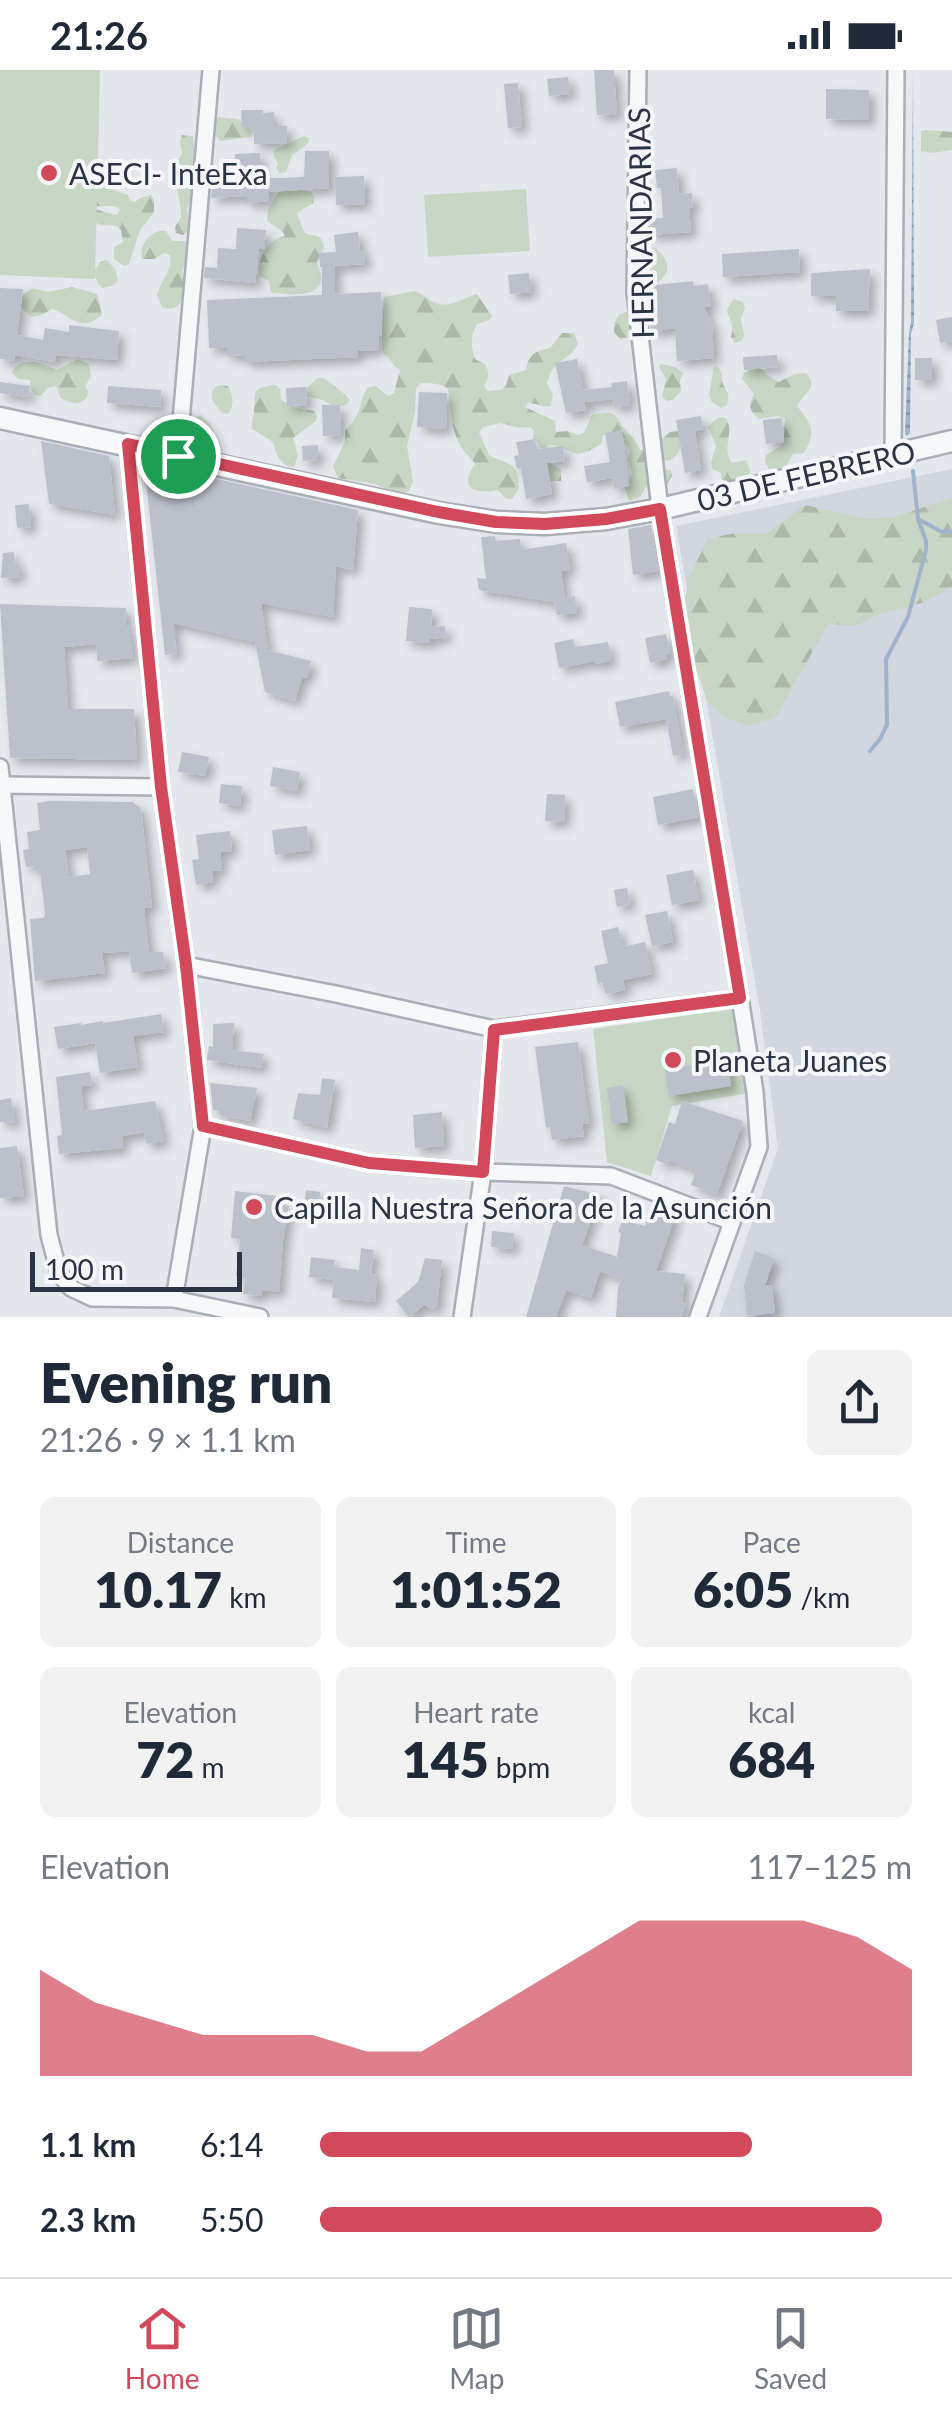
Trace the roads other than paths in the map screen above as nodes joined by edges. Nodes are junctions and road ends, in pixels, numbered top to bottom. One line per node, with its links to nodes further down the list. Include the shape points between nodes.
1 (211, 70): 8 (street)
2 (638, 70): 9 (street, HERNANDARIAS, via 635,292)
3 (896, 70): 7 (street)
4 (0, 418): 6 (street, 03 DE FEBRERO)
5 (952, 441): 7 (street, 03 DE FEBRERO)
6 (128, 444): 8 (street, 03 DE FEBRERO); 12 (street)
7 (893, 454): 9 (street, 03 DE FEBRERO)
8 (178, 456): 9 (street, 03 DE FEBRERO, via 496,522 545,524)
9 (660, 509): 14 (street, HERNANDARIAS)
10 (0, 767): 11 (street)
11 (1, 785): 12 (street); 19 (street, via 49,1235 59,1273)
12 (161, 787): 13 (street)
13 (186, 965): 15 (street); 16 (street)
14 (740, 998): 15 (street); 18 (street, HERNANDARIAS, via 759,1147)
15 (494, 1030): 17 (street)
16 (203, 1126): 17 (street, via 369,1163); 20 (street)
17 (483, 1172): 18 (street, via 610,1176); 23 (street)
18 (732, 1222): 24 (street, HERNANDARIAS)
19 (92, 1298): 20 (street); 21 (street)
20 (174, 1299): 22 (street)
21 (90, 1317)
22 (260, 1317)
23 (462, 1317)
24 (698, 1317)

